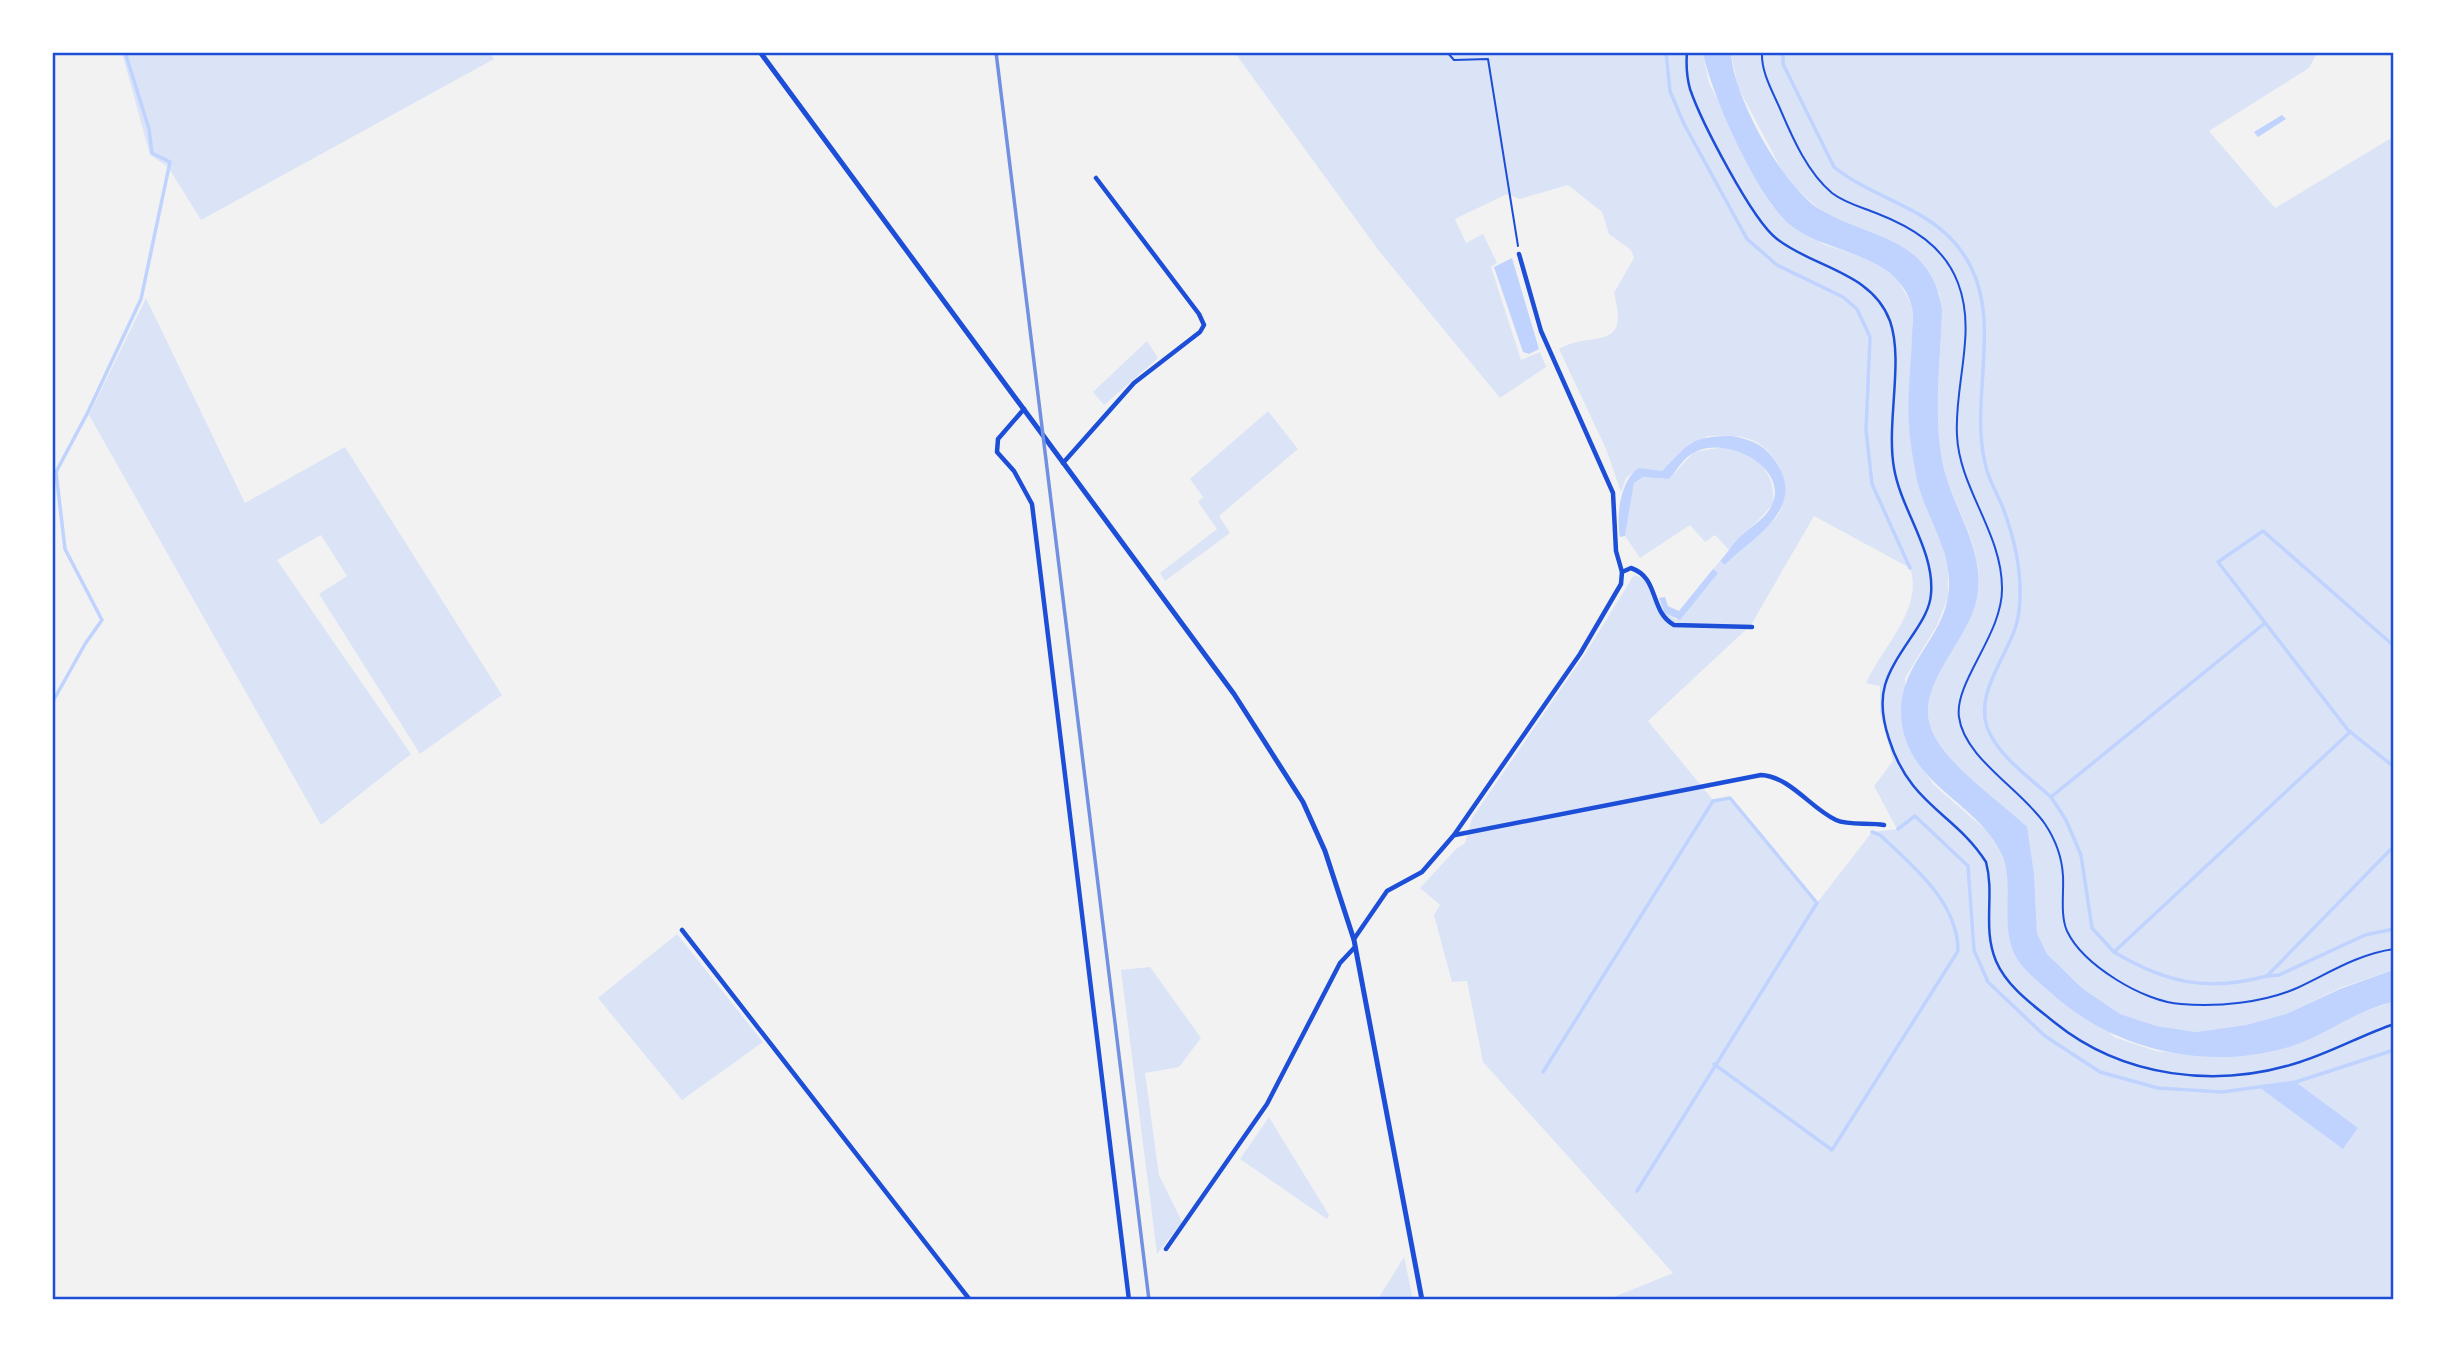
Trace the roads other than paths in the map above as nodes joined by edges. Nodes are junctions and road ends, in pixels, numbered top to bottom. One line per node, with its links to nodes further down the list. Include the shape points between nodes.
1 (760, 52): 5 (street)
2 (1687, 52): 14 (lane, via 1691,91 1758,219 1791,249 1863,284 1889,319 1894,350 1893,466 1932,587 1928,609 1882,687 1882,711 1894,755 1909,784 1986,862 1991,947 2003,974 2056,1024 2091,1048 2139,1068 2186,1075 2239,1074 2299,1063)
3 (1096, 178): 6 (street, via 1204,325 1134,383)
4 (1519, 254): 7 (street, via 1541,331 1613,493 1616,551)
5 (1024, 409): 6 (street); 17 (street, via 998,439 997,452 1032,503)
6 (1063, 463): 12 (street, via 1234,694 1288,775 1325,851)
7 (1622, 572): 8 (street, via 1640,571 1654,589 1663,619 1674,625); 10 (street, via 1621,584 1580,654)
8 (1752, 627)
9 (1884, 825): 10 (street, via 1835,819 1769,776 1746,776)
10 (1454, 835): 12 (street, via 1422,872 1387,891)
11 (682, 930): 16 (street)
12 (1354, 940): 13 (street)
13 (1355, 947): 15 (street, via 1340,963 1267,1104); 18 (street)
14 (2393, 1024)
15 (1166, 1249)
16 (970, 1300)
17 (1129, 1300)
18 (1422, 1300)

